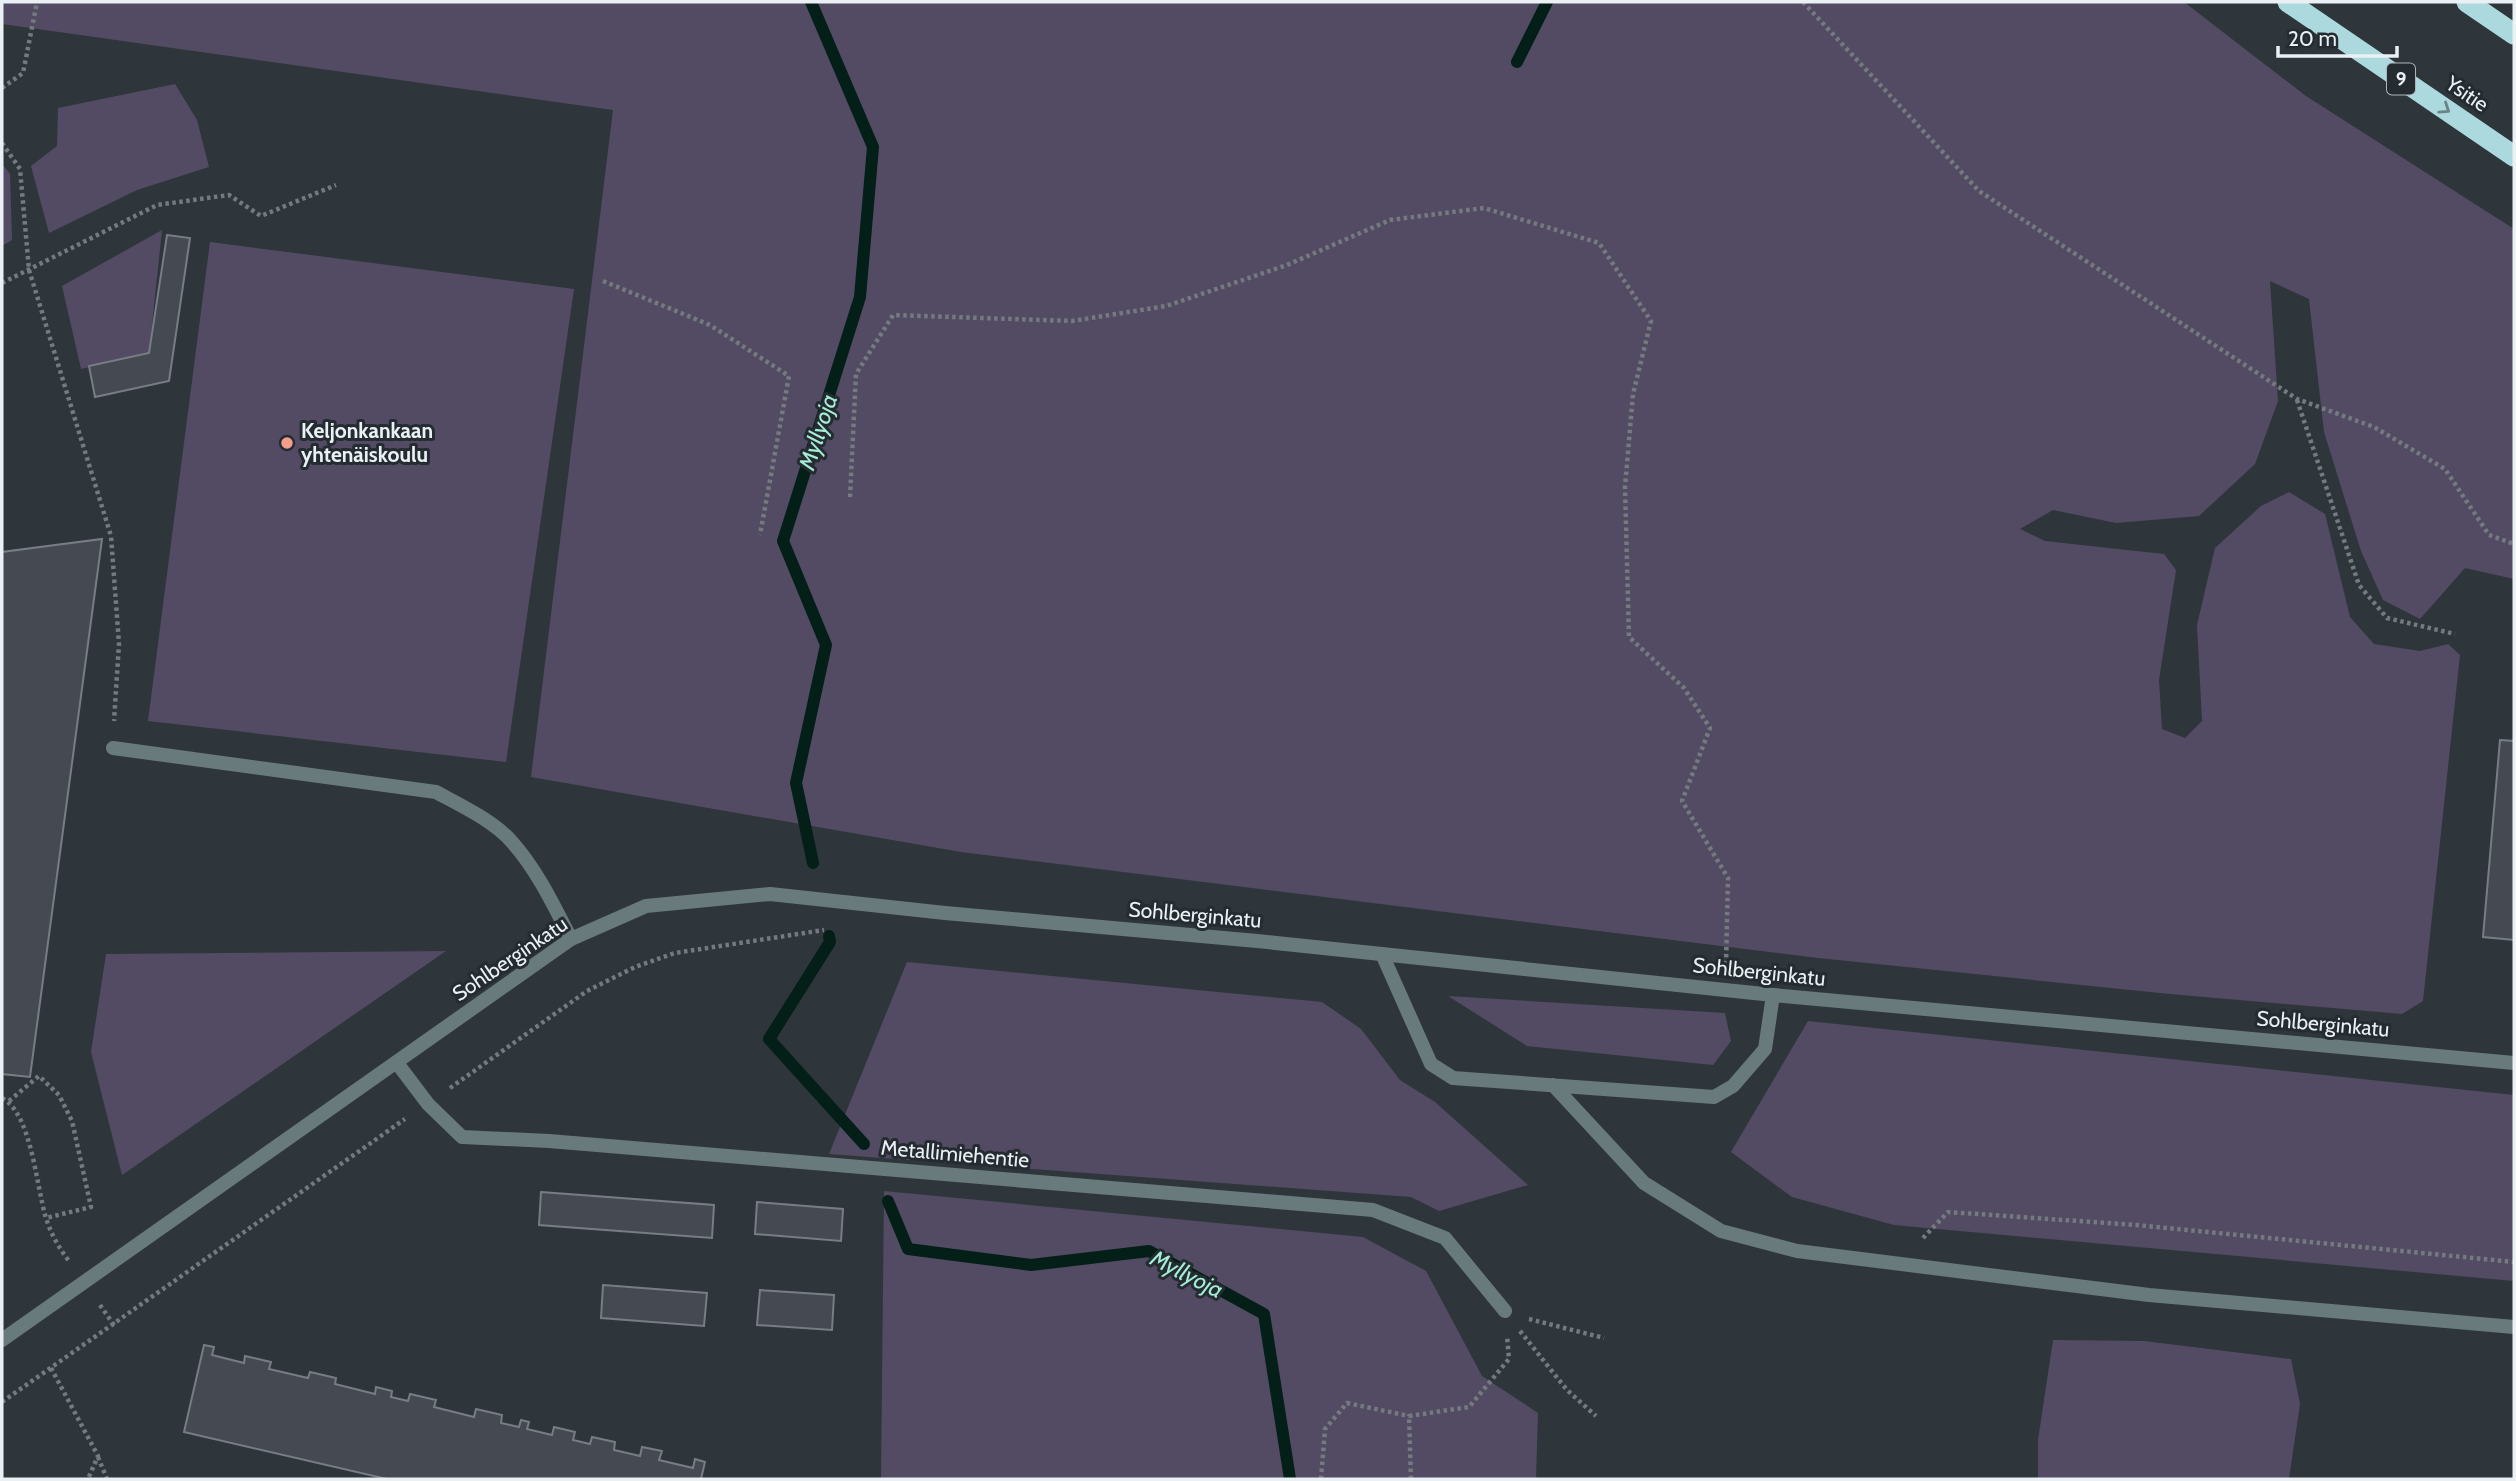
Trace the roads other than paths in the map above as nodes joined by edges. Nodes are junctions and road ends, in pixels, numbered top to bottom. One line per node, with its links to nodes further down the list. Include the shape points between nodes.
1 (2288, 2): 4 (highway, Ysitie / 9, one-way to 4)
2 (2467, 2): 3 (highway)
3 (2514, 34)
4 (2514, 156)
5 (113, 748): 6 (street, via 436,792 512,841 545,888)
6 (571, 939): 7 (street, Sohlberginkatu, via 646,906 770,894); 9 (street, Sohlberginkatu)
7 (1382, 954): 8 (street, Sohlberginkatu); 11 (street, via 1431,1064 1453,1078)
8 (1773, 995): 10 (street, Sohlberginkatu); 11 (street, via 1765,1049 1732,1086 1714,1097)
9 (397, 1063): 12 (street, Metallimiehentie, via 428,1104 462,1137 1373,1210 1445,1238); 14 (street, Sohlberginkatu)
10 (2514, 1063)
11 (1553, 1085): 13 (street, via 1644,1183 1721,1231 1797,1251 2149,1295)
12 (1505, 1311)
13 (2514, 1327)
14 (2, 1340)

